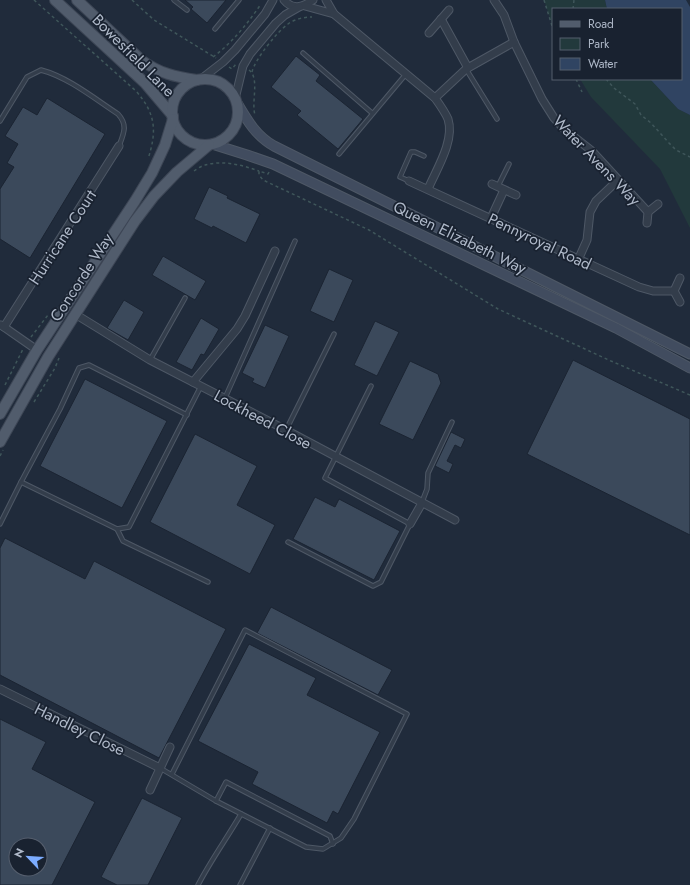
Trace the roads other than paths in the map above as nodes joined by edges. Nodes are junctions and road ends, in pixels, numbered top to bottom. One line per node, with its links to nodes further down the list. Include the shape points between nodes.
1 (55, 0): 25 (main road, Bowesfield Lane, via 145,83)
2 (77, 0): 21 (main road, Bowesfield Lane, via 141,60 153,68 168,74)
3 (174, 0): 11 (lane)
4 (239, 0): 15 (lane)
5 (273, 0): 21 (street, via 265,14 223,62)
6 (284, 0): 10 (street, via 293,6)
7 (313, 0): 10 (street)
8 (326, 0): 13 (street)
9 (494, 0): 17 (street, Water Avens Way, via 504,15)
10 (302, 6): 13 (street); 23 (street, via 276,23 250,54 243,66)
11 (187, 10)
12 (449, 10): 14 (street)
13 (334, 14): 20 (street)
14 (441, 19): 16 (street); 19 (street)
15 (215, 29)
16 (429, 33)
17 (514, 42): 19 (street); 33 (street, Water Avens Way, via 554,118 592,151)
18 (303, 53): 24 (lane)
19 (467, 68): 22 (street); 26 (lane)
20 (406, 74): 22 (street); 24 (lane)
21 (199, 80): 23 (main road, via 210,79 220,82 228,88); 25 (main road, via 183,88 176,96)
22 (435, 98): 36 (street, via 448,119 450,133)
23 (236, 101): 28 (main road, via 238,116 234,127 224,139); 53 (street, Queen Elizabeth Way, via 254,131 274,146)
24 (372, 113): 30 (lane)
25 (173, 118): 28 (main road, via 183,136 197,144); 52 (main road, Concorde Way, via 165,145 152,173)
26 (497, 119)
27 (0, 121): 29 (lane, via 27,77 41,70 51,72 124,120 124,132)
28 (210, 144): 49 (main road, Concorde Way, via 154,196); 55 (street, Queen Elizabeth Way, via 273,164 616,328)
29 (119, 146): 50 (street, Hurricane Court)
30 (338, 154)
31 (424, 156): 34 (lane, via 411,152 400,177)
32 (509, 164): 35 (lane)
33 (618, 180): 39 (street, Water Avens Way); 44 (street, via 596,201 590,212 587,240)
34 (409, 181): 36 (street, Pennyroyal Road)
35 (498, 187): 37 (street); 40 (street)
36 (428, 189): 40 (street, Pennyroyal Road)
37 (516, 196)
38 (658, 204): 39 (street, Water Avens Way)
39 (648, 212): 41 (street, Water Avens Way)
40 (491, 218): 44 (street, Pennyroyal Road)
41 (647, 223)
42 (296, 241): 59 (lane)
43 (275, 251): 56 (street, via 237,329)
44 (578, 260): 46 (street, Pennyroyal Road, via 639,287 653,291)
45 (680, 278): 46 (street)
46 (674, 291): 48 (street)
47 (185, 298): 54 (lane)
48 (680, 302)
49 (75, 314): 54 (street, Lockheed Close); 64 (main road, Concorde Way, via 48,356)
50 (2, 326): 52 (street, Hurricane Court)
51 (334, 334): 63 (lane)
52 (37, 350): 60 (main road, Concorde Way)
53 (690, 354)
54 (150, 360): 56 (street, Lockheed Close)
55 (690, 368)
56 (193, 382): 57 (street, Lockheed Close)
57 (201, 386): 59 (street, Lockheed Close); 61 (lane)
58 (371, 386): 65 (lane)
59 (225, 398): 63 (street, Lockheed Close)
60 (0, 414)
61 (187, 415): 66 (lane, via 89,365 79,368); 71 (lane, via 129,527)
62 (452, 422): 67 (lane, via 428,473 427,489)
63 (286, 430): 65 (street, Lockheed Close)
64 (2, 446)
65 (335, 457): 67 (street, Lockheed Close); 70 (lane, via 325,478)
66 (20, 482): 69 (lane); 71 (lane)
67 (422, 503): 68 (street, Lockheed Close); 70 (street)
68 (455, 520)
69 (0, 524)
70 (410, 524): 72 (lane, via 381,582 373,586)
71 (117, 529): 73 (lane, via 123,541)
72 (288, 542)
73 (208, 582)
74 (0, 689): 76 (street, Handley Close)
75 (170, 748): 76 (street)
76 (160, 768): 77 (lane); 78 (street)
77 (172, 774): 79 (lane); 82 (lane, via 245,630 407,714 354,819 341,838)
78 (150, 790)
79 (216, 801): 80 (lane); 82 (lane, via 226,782 330,836)
80 (241, 814): 81 (lane); 83 (lane, via 212,858)
81 (270, 828): 82 (lane, via 306,847 323,849); 84 (lane)
82 (333, 844)
83 (198, 885)
84 (240, 885)

